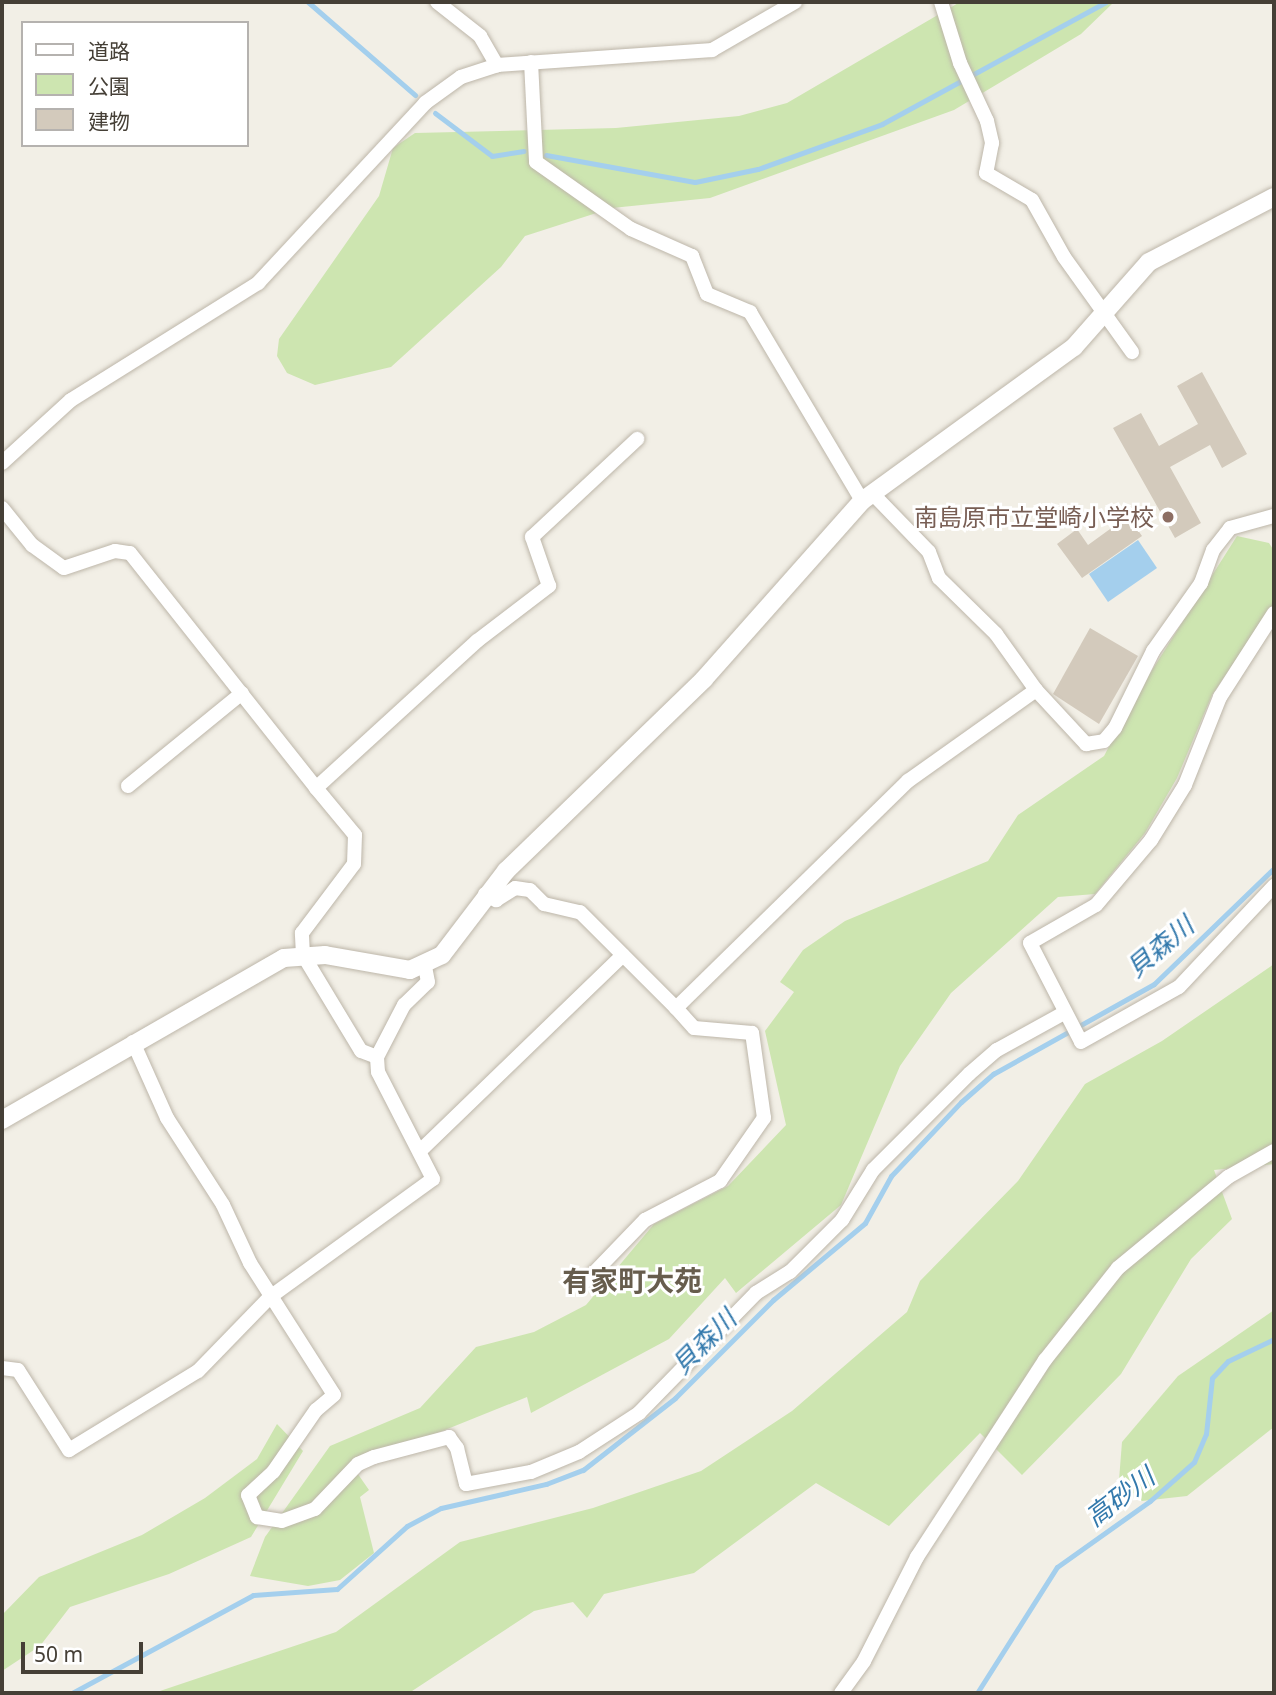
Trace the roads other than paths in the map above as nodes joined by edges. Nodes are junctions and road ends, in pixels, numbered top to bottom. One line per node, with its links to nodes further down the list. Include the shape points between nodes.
1 (437, 2): 5 (street, via 480,36)
2 (795, 2): 4 (street, via 712,50)
3 (941, 2): 7 (street, via 992,143 986,173 1032,200)
4 (531, 62): 5 (street); 11 (street, via 536,162 631,229 692,256 707,294 750,312)
5 (497, 65): 10 (street, via 461,77 425,103 258,283 71,400)
6 (1274, 197): 7 (street, via 1149,262)
7 (1105, 315): 8 (street); 11 (street, via 1074,347)
8 (1132, 352)
9 (637, 439): 18 (street, via 532,537 549,586 477,641)
10 (2, 463)
11 (867, 497): 15 (street, via 929,552 939,578 996,634); 20 (street, via 704,679)
12 (2, 508): 16 (street, via 32,545 64,568 115,551 130,553)
13 (1274, 516): 15 (street, via 1230,528 1213,550 1201,583 1153,651 1104,741 1086,744)
14 (1274, 613): 25 (street, via 1220,698 1185,785 1151,840 1096,905 1030,943)
15 (1036, 690): 24 (street, via 908,781)
16 (242, 693): 17 (street); 18 (street)
17 (128, 786)
18 (316, 788): 21 (street, via 355,835 354,864 302,933)
19 (1274, 886): 25 (street, via 1179,987 1081,1042)
20 (485, 894): 22 (street, via 496,900 515,888 530,890 544,904 580,912); 23 (street, via 442,955)
21 (303, 955): 23 (street, via 396,970); 26 (street, via 265,965); 27 (street, via 361,1051)
22 (623, 955): 24 (street); 29 (street)
23 (425, 967): 27 (street, via 428,982 404,1005)
24 (676, 1008): 31 (street, via 694,1028 752,1033 764,1118 720,1181 645,1220)
25 (1066, 1017): 32 (street, via 996,1050 969,1074 873,1170 842,1220 790,1272 756,1293 639,1413 579,1452 531,1472 466,1484 449,1437 358,1464 329,1498 300,1517 257,1517 248,1495 273,1472 316,1410 334,1395)
26 (133, 1042): 28 (street); 32 (street, via 167,1118 222,1205)
27 (377, 1057): 29 (street, via 383,1082)
28 (2, 1120)
29 (420, 1151): 32 (street, via 433,1180)
30 (1274, 1151): 34 (street, via 1228,1177 1110,1278 1045,1360 917,1557 864,1661)
31 (586, 1281)
32 (270, 1297): 33 (street, via 198,1371 69,1450 18,1370)
33 (2, 1367)
34 (841, 1693)

